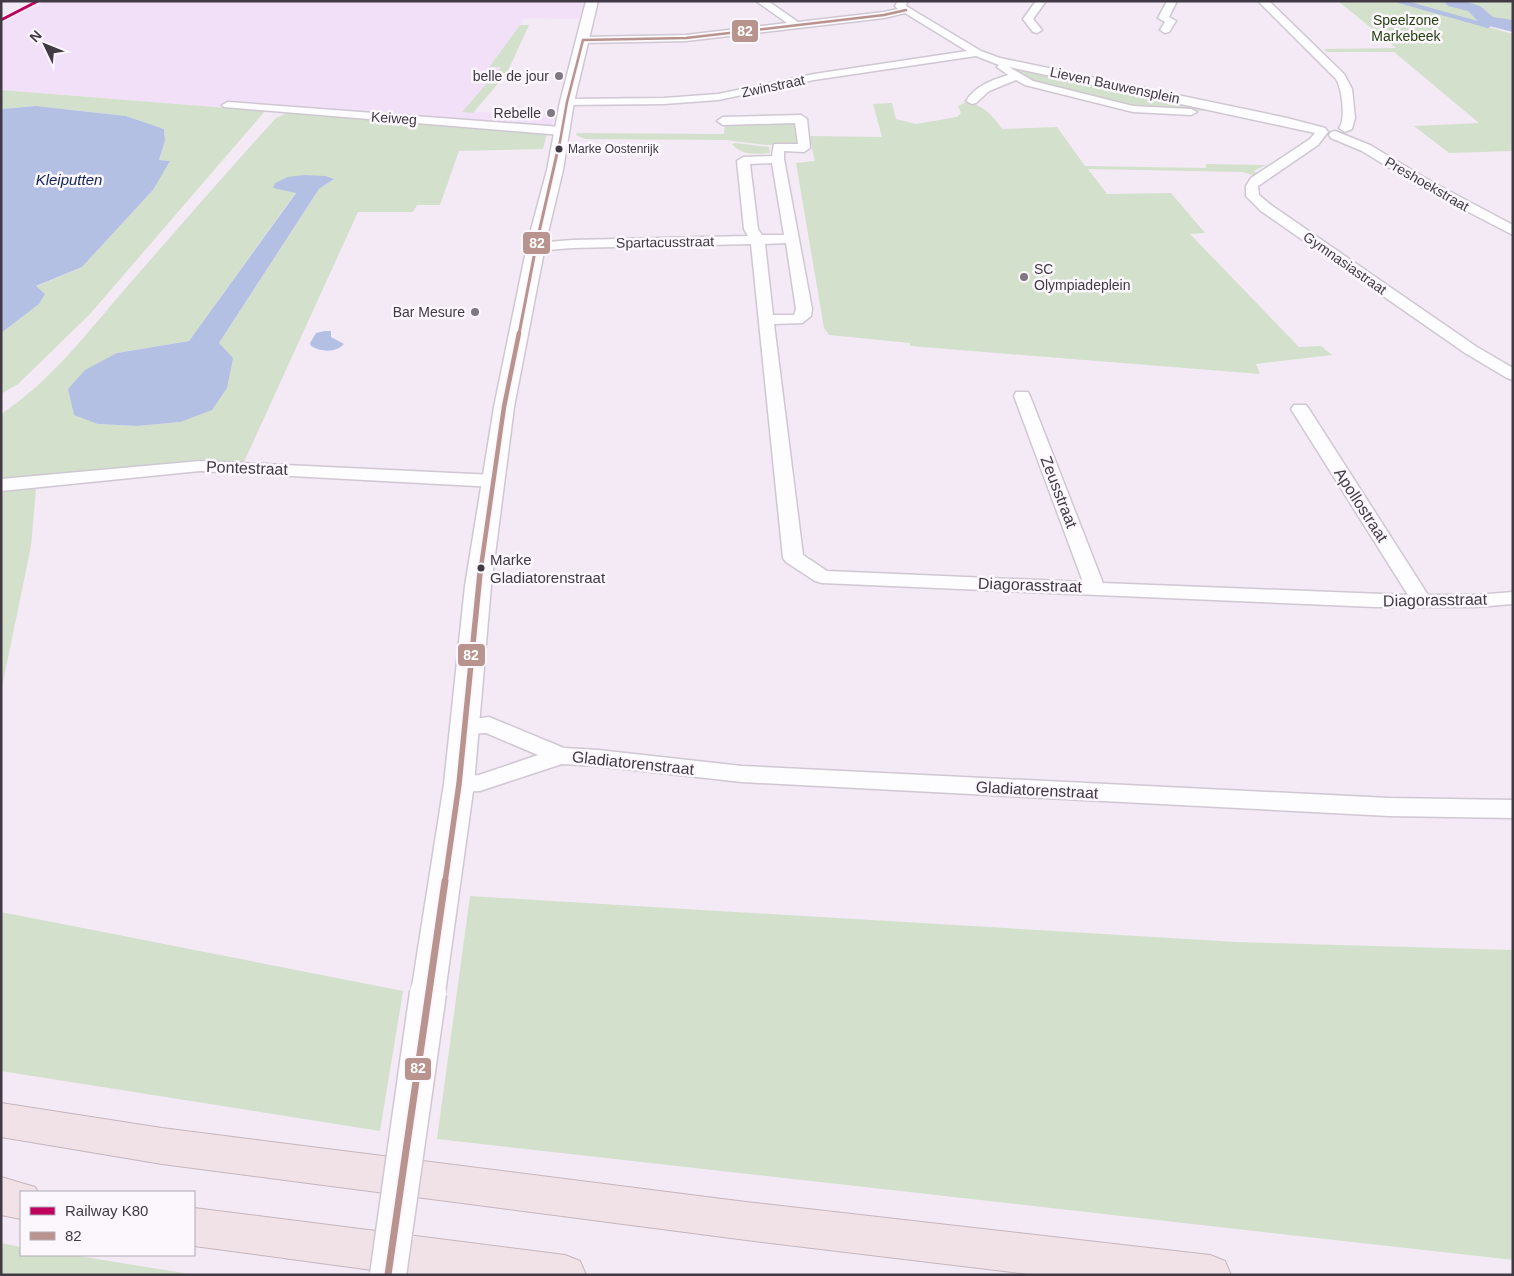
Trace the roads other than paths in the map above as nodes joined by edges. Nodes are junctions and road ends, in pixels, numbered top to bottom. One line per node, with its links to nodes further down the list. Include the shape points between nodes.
1 (592, 1): 11 (street)
2 (760, 1): 8 (street)
3 (1041, 1): 9 (street, via 1028,19)
4 (1172, 1): 10 (street, via 1163,18 1171,22)
5 (1251, 1): 6 (street)
6 (1264, 2): 20 (street, via 1337,73 1348,94)
7 (904, 6): 8 (street, via 884,15); 12 (street, Lieven Bauwensplein)
8 (796, 25): 11 (street, via 686,38)
9 (1037, 30)
10 (1165, 30)
11 (583, 40): 16 (street)
12 (977, 52): 13 (street, Lieven Bauwensplein); 16 (street, Zwinstraat, via 814,77 718,97)
13 (997, 61): 14 (street, Lieven Bauwensplein); 18 (street, Lieven Bauwensplein)
14 (1018, 76): 15 (street, via 998,82); 18 (street, Lieven Bauwensplein, via 1029,83 1133,109 1213,113)
15 (975, 97)
16 (567, 102): 21 (street)
17 (228, 105): 21 (street, Keiweg)
18 (1233, 110): 20 (street, Lieven Bauwensplein)
19 (723, 121): 22 (street, via 801,119 804,148 778,147)
20 (1332, 128): 23 (street, Preshoekstraat); 30 (street, Gymnasiastraat, via 1254,182 1251,192 1258,201)
21 (561, 131): 28 (street, via 555,170)
22 (778, 159): 26 (street, via 743,161 751,229); 27 (street)
23 (1488, 218): 24 (street, Preshoekstraat); 25 (street, Preshoekstraat)
24 (1513, 223)
25 (1513, 231)
26 (757, 239): 27 (street, Spartacusstraat); 28 (street, Spartacusstraat); 29 (street)
27 (791, 239): 29 (street, via 803,316 797,320)
28 (536, 244): 33 (street, via 504,407)
29 (766, 320): 35 (street, Diagorasstraat, via 793,558 822,577)
30 (1513, 375)
31 (1022, 396): 35 (street, Zeusstraat)
32 (1300, 409): 37 (street, Apollostraat)
33 (494, 481): 34 (street, Pontestraat, via 200,466); 38 (street, via 478,586)
34 (1, 485)
35 (1096, 588): 37 (street, Diagorasstraat)
36 (1513, 598): 37 (street, Diagorasstraat)
37 (1422, 601)
38 (464, 726): 39 (street, Gladiatorenstraat, via 489,725); 40 (street)
39 (561, 756): 40 (street, Gladiatorenstraat, via 480,783); 41 (street, Gladiatorenstraat, via 742,774 961,787 1380,807)
40 (458, 784): 46 (street, bridge)
41 (1513, 809)
42 (1, 1120): 48 (highway, via 162,1146 716,1217)
43 (1, 1196): 44 (highway)
44 (20, 1200)
45 (195, 1227): 47 (highway)
46 (388, 1275)
47 (565, 1275)
48 (1210, 1275)

